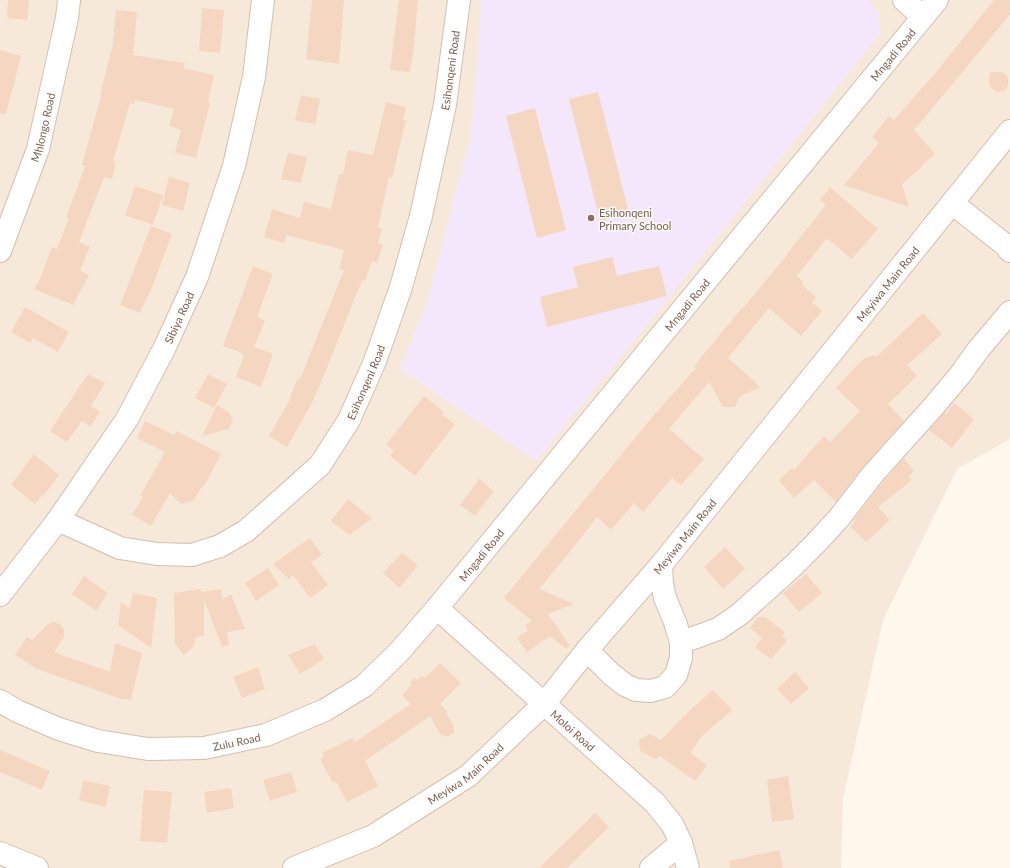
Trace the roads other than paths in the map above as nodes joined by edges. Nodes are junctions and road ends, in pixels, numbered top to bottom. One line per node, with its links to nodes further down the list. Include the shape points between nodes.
1 (68, 0): 9 (street, Mhlongo Road, via 67,18 38,149)
2 (263, 0): 12 (street, Sibiya Road, via 254,78 234,166 196,277 164,349 127,420)
3 (459, 0): 12 (street, Esihonqeni Road, via 445,105 421,216 401,287 375,361 349,420 320,465 246,531 220,546 192,555 157,554 120,548)
4 (904, 0): 6 (street)
5 (937, 0): 6 (street, Mngadi Road)
6 (923, 17): 15 (street, Mngadi Road)
7 (1010, 131): 8 (street, Meyiwa Main Road)
8 (952, 203): 10 (street); 13 (street, Meyiwa Main Road)
9 (0, 251)
10 (1010, 251)
11 (1010, 312): 16 (street, via 956,380 815,544 740,614 718,628)
12 (58, 520): 14 (street, Sibiya Road)
13 (661, 565): 16 (street, via 665,598); 17 (street, Meyiwa Main Road)
14 (0, 594)
15 (437, 608): 18 (street, Zulu Road, via 399,652 364,686 325,710 266,735 204,748 148,749 98,741 59,729); 19 (street, Moloi Road)
16 (681, 642): 17 (street, via 681,658 676,675 665,687 651,691 636,690 625,685)
17 (587, 650): 19 (street, Meyiwa Main Road)
18 (0, 701)
19 (544, 704): 20 (street, Moloi Road, via 655,803 672,824); 23 (street, Meyiwa Main Road, via 468,776 373,836)
20 (681, 844): 24 (street); 25 (street, Moloi Road)
21 (0, 853): 22 (street)
22 (37, 868)
23 (294, 868)
24 (651, 868)
25 (688, 868)

